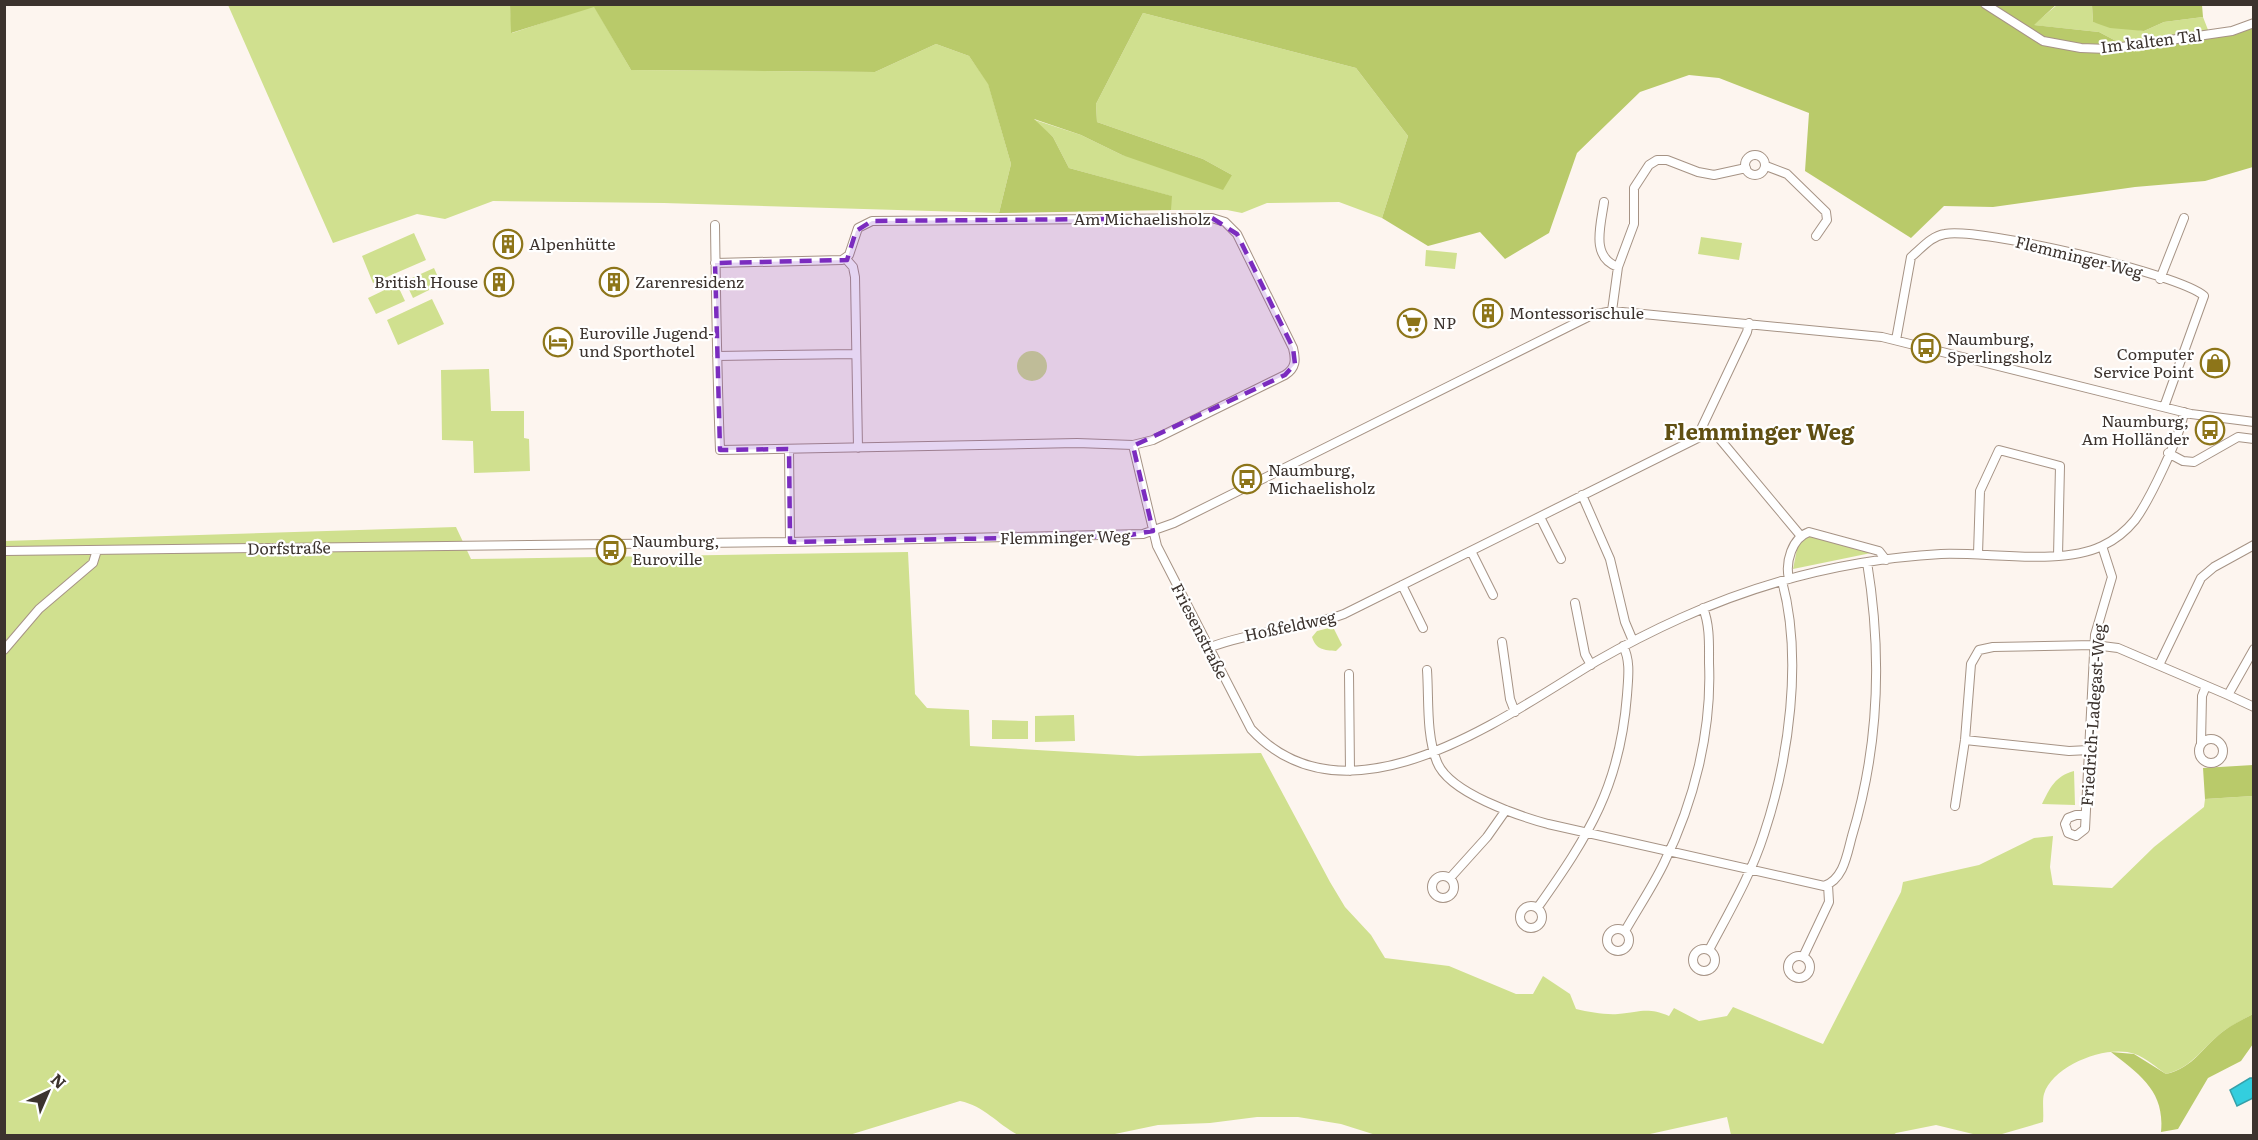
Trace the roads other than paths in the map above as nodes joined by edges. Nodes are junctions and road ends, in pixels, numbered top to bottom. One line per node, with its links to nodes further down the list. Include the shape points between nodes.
1 (1985, 4): 2 (street, Im kalten Tal, via 2043,41 2081,48 2108,49 2232,31)
2 (2253, 23)
3 (1766, 166): 4 (street, via 1757,176); 4 (street, via 1762,157 1755,155 1747,160); 8 (street, via 1787,174 1826,212 1827,220)
4 (1746, 168): 11 (street, via 1714,175 1667,160 1648,165 1634,188 1634,224)
5 (1604, 202): 11 (street, via 1599,248 1603,258)
6 (2184, 218): 12 (street, Flemminger Weg)
7 (715, 225): 10 (street, Am Michaelisholz)
8 (1816, 236)
9 (846, 259): 10 (street); 16 (street, via 855,277); 23 (street, Am Michaelisholz, via 856,231 872,221 1198,217 1225,222 1240,240 1293,348 1295,364 1285,375 1173,431)
10 (715, 263): 17 (street, Am Michaelisholz)
11 (1618, 267): 13 (street)
12 (2160, 279): 15 (street, Flemminger Weg, via 2027,242 1942,234 1911,257); 18 (street, Flemminger Weg, via 2204,296)
13 (1612, 311): 14 (street, Flemminger Weg); 29 (street, Flemminger Weg, via 1592,315)
14 (1749, 323): 15 (street, Flemminger Weg); 21 (street, via 1702,427)
15 (1896, 340): 18 (street, Flemminger Weg)
16 (856, 354): 17 (street); 24 (street)
17 (717, 356): 25 (street, Am Michaelisholz, via 720,450)
18 (2164, 407): 19 (street, Flemminger Weg)
19 (2184, 412): 20 (street, Flemminger Weg); 26 (street, Friesenstraße)
20 (2253, 423)
21 (1704, 434): 27 (street, Hoßfeldweg); 30 (street, via 1719,438)
22 (2253, 439): 26 (street, via 2238,437 2194,462)
23 (1133, 445): 24 (street, Am Michaelisholz); 29 (street)
24 (858, 448): 25 (street, Am Michaelisholz)
25 (789, 449): 31 (street)
26 (2168, 453): 34 (street, Friesenstraße, via 2136,519 2122,534)
27 (1582, 495): 28 (street, Hoßfeldweg); 49 (street, via 1610,559)
28 (1540, 517): 36 (street, Hoßfeldweg); 40 (street)
29 (1153, 531): 31 (street, Flemminger Weg, via 1124,536); 53 (street, Friesenstraße)
30 (1800, 536): 41 (street, via 1819,532 1879,551); 43 (street)
31 (790, 542): 32 (street, Flemminger Weg)
32 (573, 544): 35 (street, Dorfstraße)
33 (2253, 545): 57 (street, via 2201,578)
34 (2102, 546): 39 (street, Friesenstraße, via 2076,555); 51 (street, Friedrich-Ladegast-Weg, via 2112,577)
35 (97, 550): 37 (street, Dorfstraße); 55 (street, via 93,563 39,609)
36 (1471, 550): 44 (street, Hoßfeldweg); 45 (street)
37 (4, 551)
38 (1978, 554): 39 (street, Friesenstraße); 39 (street, via 1980,491 1999,450 2060,466); 41 (street, Friesenstraße)
39 (2058, 556)
40 (1561, 559)
41 (1886, 560): 42 (street, Friesenstraße)
42 (1868, 562): 43 (street, Friesenstraße); 76 (street, via 1876,649 1874,732 1852,838 1839,874)
43 (1785, 580): 47 (street, Friesenstraße); 74 (street, via 1791,662 1787,732 1772,808)
44 (1402, 585): 48 (street); 53 (street, Hoßfeldweg, via 1333,618 1234,638)
45 (1493, 595)
46 (1575, 603): 56 (street, via 1585,654)
47 (1703, 608): 49 (street, Friesenstraße); 73 (street, via 1710,672 1705,732 1696,775)
48 (1423, 628)
49 (1633, 641): 52 (street, Friesenstraße)
50 (1502, 642): 63 (street)
51 (2094, 645): 57 (street, via 2118,648); 64 (street, via 1979,650 1971,664); 66 (street, Friedrich-Ladegast-Weg)
52 (1623, 646): 56 (street, Friesenstraße); 72 (street, via 1628,658 1628,677 1620,745)
53 (1208, 648): 68 (street, Friesenstraße, via 1251,729 1272,749 1296,762)
54 (2253, 649): 61 (street)
55 (4, 650)
56 (1591, 665): 63 (street, Friesenstraße)
57 (2159, 665): 60 (street)
58 (1427, 670): 67 (street)
59 (1349, 674): 68 (street)
60 (2206, 686): 61 (street); 65 (street, via 2202,696)
61 (2228, 695): 62 (street)
62 (2253, 707)
63 (1515, 712): 67 (street, Friesenstraße)
64 (1965, 740): 66 (street); 69 (street)
65 (2202, 743)
66 (2089, 750): 71 (street, Friedrich-Ladegast-Weg)
67 (1434, 751): 68 (street, Friesenstraße, via 1391,765); 70 (street, via 1443,772)
68 (1350, 771)
69 (1955, 806)
70 (1506, 810): 72 (street); 75 (street)
71 (2085, 815)
72 (1588, 834): 73 (street); 77 (street)
73 (1669, 852): 74 (street); 78 (street)
74 (1750, 870): 76 (street); 79 (street)
75 (1450, 878)
76 (1828, 885): 80 (street, via 1829,902)
77 (1538, 907)
78 (1625, 931)
79 (1709, 950)
80 (1803, 957)

